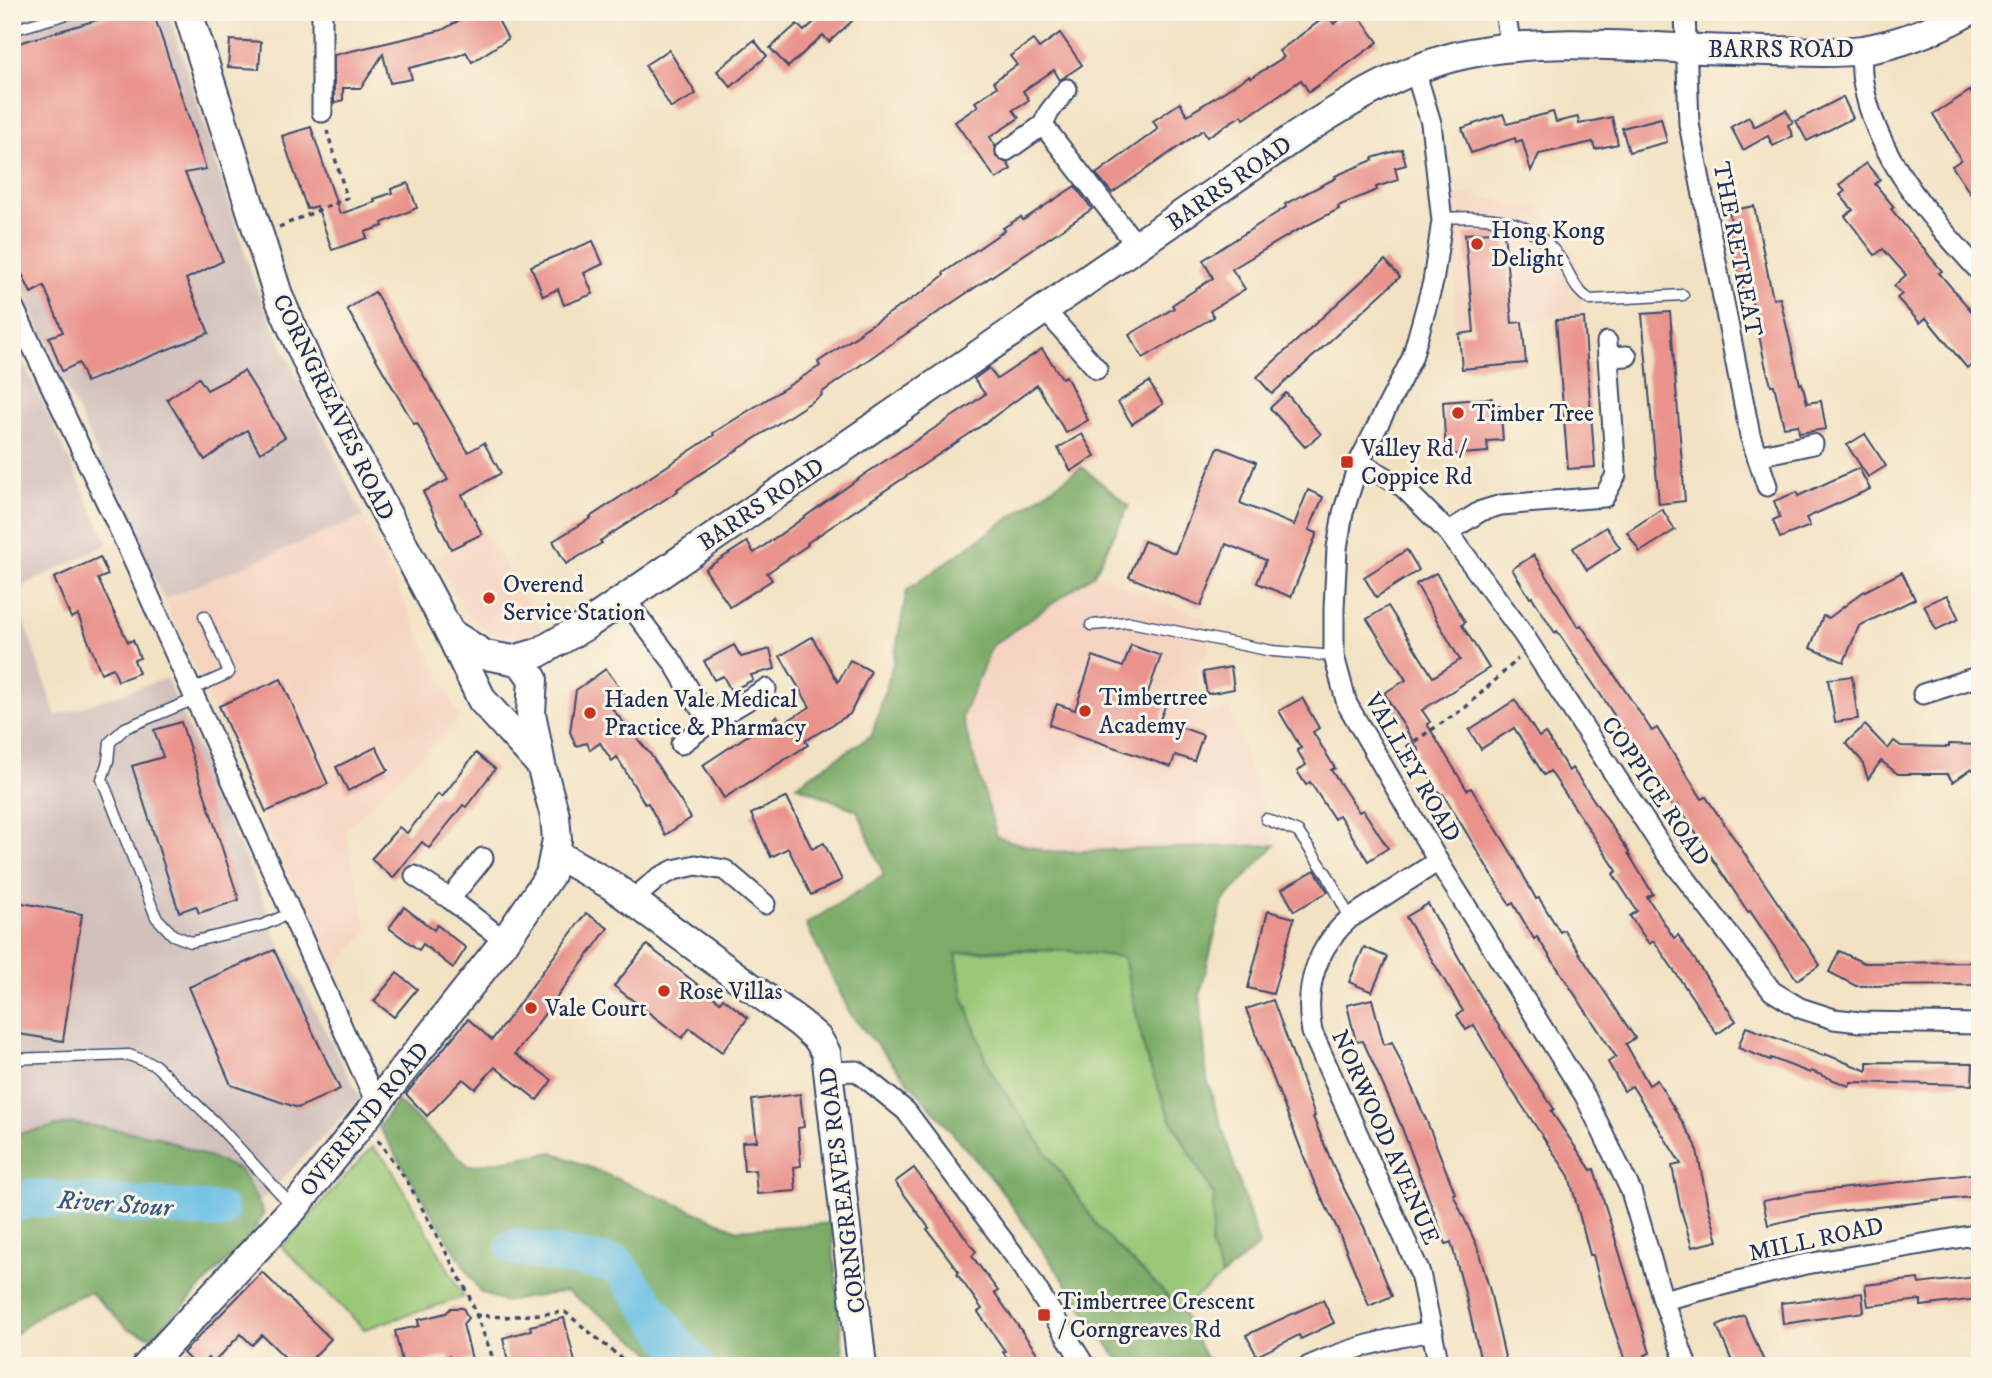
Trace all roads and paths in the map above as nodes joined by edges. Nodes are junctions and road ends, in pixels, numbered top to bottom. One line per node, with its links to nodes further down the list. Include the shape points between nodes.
1 (74, 12): 7 (lane)
2 (188, 12): 34 (street, CORNGREAVES ROAD, via 279,298 315,379)
3 (322, 12): 13 (street)
4 (1505, 12): 8 (street)
5 (1685, 12): 9 (street, THE RETREAT)
6 (1967, 12): 10 (street, BARRS ROAD, via 1896,43)
7 (12, 30)
8 (1511, 47): 9 (street, BARRS ROAD); 11 (street, BARRS ROAD, via 1468,53)
9 (1685, 48): 10 (street, BARRS ROAD); 26 (street, THE RETREAT, via 1689,124)
10 (1861, 50): 19 (street, via 1872,116 1902,179)
11 (1415, 70): 16 (street, VALLEY ROAD, via 1431,123); 18 (street, BARRS ROAD, via 1353,99)
12 (1067, 89): 14 (street)
13 (322, 112): 17 (path, via 347,198)
14 (1043, 125): 15 (street); 18 (street)
15 (1006, 151)
16 (1442, 218): 20 (lane, via 1513,222 1542,237 1560,258 1577,292 1590,300); 27 (street, VALLEY ROAD, via 1433,282 1412,358)
17 (271, 230)
18 (1137, 246): 22 (street, BARRS ROAD)
19 (1980, 272)
20 (1683, 295)
21 (12, 304): 41 (street)
22 (1044, 309): 24 (street); 30 (street, BARRS ROAD)
23 (1614, 352): 29 (street, via 1616,475 1604,497 1501,505 1480,511)
24 (1097, 369)
25 (1813, 444): 26 (street)
26 (1757, 456): 28 (street, THE RETREAT)
27 (1359, 463): 29 (street, COPPICE ROAD, via 1403,487); 36 (street, VALLEY ROAD, via 1337,548)
28 (1767, 486)
29 (1448, 531): 35 (street, COPPICE ROAD)
30 (624, 598): 33 (street, BARRS ROAD); 44 (street, via 673,662)
31 (204, 616): 41 (lane, via 229,673)
32 (1091, 625): 36 (lane, via 1130,622 1272,652)
33 (585, 626): 37 (street, BARRS ROAD, via 538,653); 40 (street, BARRS ROAD, via 548,665)
34 (450, 633): 37 (street, CORNGREAVES ROAD, via 485,655); 43 (street, CORNGREAVES ROAD)
35 (1531, 647): 46 (path, via 1465,707); 59 (street, COPPICE ROAD, via 1663,849 1772,991 1800,1008 1834,1019)
36 (1335, 656): 46 (street, VALLEY ROAD, via 1347,704)
37 (509, 660): 40 (street, CORNGREAVES ROAD, via 529,671); 43 (street, via 487,668 479,683)
38 (1980, 676): 42 (street)
39 (766, 689): 44 (street)
40 (533, 693): 43 (street, via 520,711 503,714); 47 (street, CORNGREAVES ROAD, via 531,713)
41 (193, 694): 56 (street); 56 (lane, via 125,728 110,742 102,779 156,917 173,935 191,942)
42 (1923, 694)
43 (487, 701): 47 (street, CORNGREAVES ROAD)
44 (709, 723): 45 (street)
45 (681, 744)
46 (1381, 763): 51 (street, VALLEY ROAD)
47 (541, 765): 49 (street, CORNGREAVES ROAD, via 555,816)
48 (1266, 819): 57 (lane, via 1298,832)
49 (556, 854): 54 (street, CORNGREAVES ROAD); 58 (street, OVEREND ROAD, via 542,889)
50 (483, 858): 53 (street)
51 (1438, 861): 57 (street, NORWOOD AVENUE); 65 (street, VALLEY ROAD, via 1586,1096 1631,1191)
52 (415, 876): 53 (street)
53 (450, 899): 58 (street)
54 (632, 900): 55 (street, via 658,878 696,865 725,870); 61 (street, CORNGREAVES ROAD, via 800,1023 818,1039)
55 (765, 904)
56 (291, 914): 62 (street)
57 (1350, 918): 67 (street, NORWOOD AVENUE, via 1330,939 1316,964 1309,998 1312,1032 1420,1273)
58 (505, 941): 62 (street, OVEREND ROAD)
59 (1980, 1024)
60 (12, 1059): 63 (lane, via 129,1055 155,1065)
61 (830, 1072): 71 (street, CORNGREAVES ROAD); 72 (street, via 857,1071 906,1111 1023,1267)
62 (369, 1115): 63 (street, OVEREND ROAD); 66 (path, via 468,1293)
63 (294, 1208): 68 (street, OVEREND ROAD)
64 (1980, 1234): 65 (street, MILL ROAD, via 1801,1265)
65 (1663, 1300): 75 (street, VALLEY ROAD)
66 (475, 1315): 69 (path); 70 (path, via 565,1312)
67 (1433, 1331): 73 (street, via 1367,1343); 74 (street, NORWOOD AVENUE)
68 (148, 1366)
69 (496, 1366)
70 (627, 1366)
71 (862, 1366)
72 (1085, 1366)
73 (1309, 1366)
74 (1438, 1366)
75 (1687, 1366)

